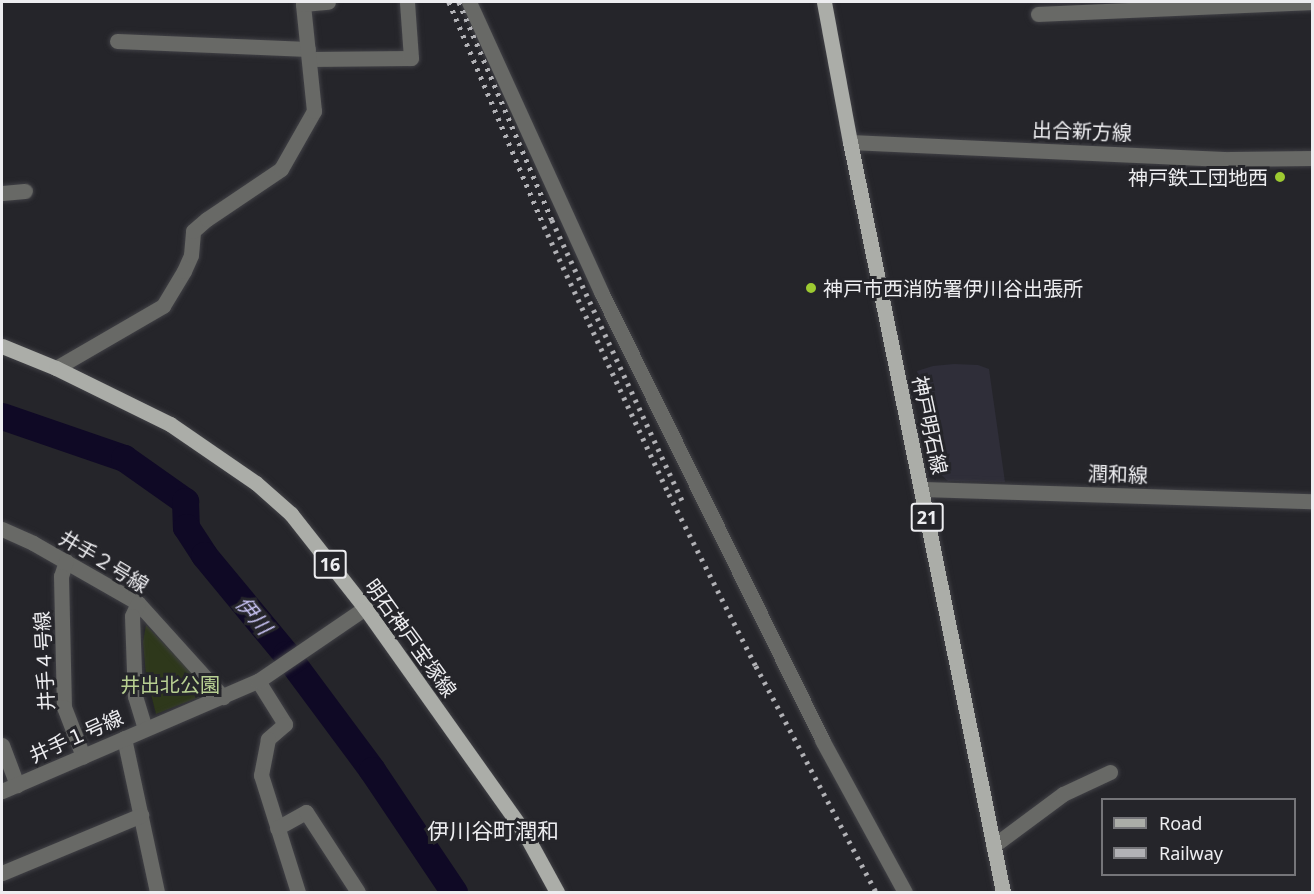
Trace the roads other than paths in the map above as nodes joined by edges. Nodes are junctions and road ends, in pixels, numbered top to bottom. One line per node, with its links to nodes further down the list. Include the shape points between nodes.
1 (328, 2): 8 (street, via 303,4)
2 (407, 2): 8 (street, via 411,58)
3 (470, 2): 38 (street, via 601,292 822,740)
4 (824, 2): 9 (main road, 神戸明石線 / 21)
5 (1312, 2): 6 (street)
6 (1038, 14)
7 (117, 41): 8 (street)
8 (308, 54): 14 (street, via 314,111 281,169 193,231 191,255 163,306)
9 (850, 142): 10 (street, 出合新方線, via 1230,159); 15 (main road, 神戸明石線 / 21)
10 (1312, 158)
11 (25, 191): 12 (street)
12 (2, 193)
13 (2, 346): 14 (main road, 明石神戸宝塚線 / 16)
14 (56, 368): 20 (main road, 明石神戸宝塚線 / 16, via 170,424 256,483 291,514)
15 (921, 489): 16 (street, 潤和線); 32 (main road, 神戸明石線 / 21)
16 (1312, 501)
17 (2, 529): 18 (street, 井手２号線)
18 (66, 561): 19 (street, 井手２号線); 26 (street, 井手４号線, via 61,576 64,707)
19 (138, 603): 22 (street, 井手２号線); 23 (street, via 132,616 135,696)
20 (361, 612): 21 (street, 井手１号線); 37 (main road, 明石神戸宝塚線 / 16, via 523,830)
21 (258, 681): 22 (street, 井手１号線); 31 (street, via 285,724 267,739 261,775)
22 (223, 697): 23 (street, 井手１号線)
23 (145, 729): 24 (street, 井手１号線)
24 (123, 738): 26 (street, 井手１号線); 30 (street)
25 (2, 745): 28 (street)
26 (83, 756): 28 (street, 井手１号線)
27 (1110, 772): 32 (street, via 1063,794)
28 (17, 785): 29 (street, 井手１号線)
29 (2, 791)
30 (141, 815): 33 (street); 34 (street)
31 (278, 828): 35 (street); 36 (street, via 306,812)
32 (993, 846): 39 (main road, 神戸明石線 / 21)
33 (2, 873)
34 (157, 892)
35 (298, 892)
36 (358, 892)
37 (557, 892)
38 (905, 892)
39 (1003, 892)

